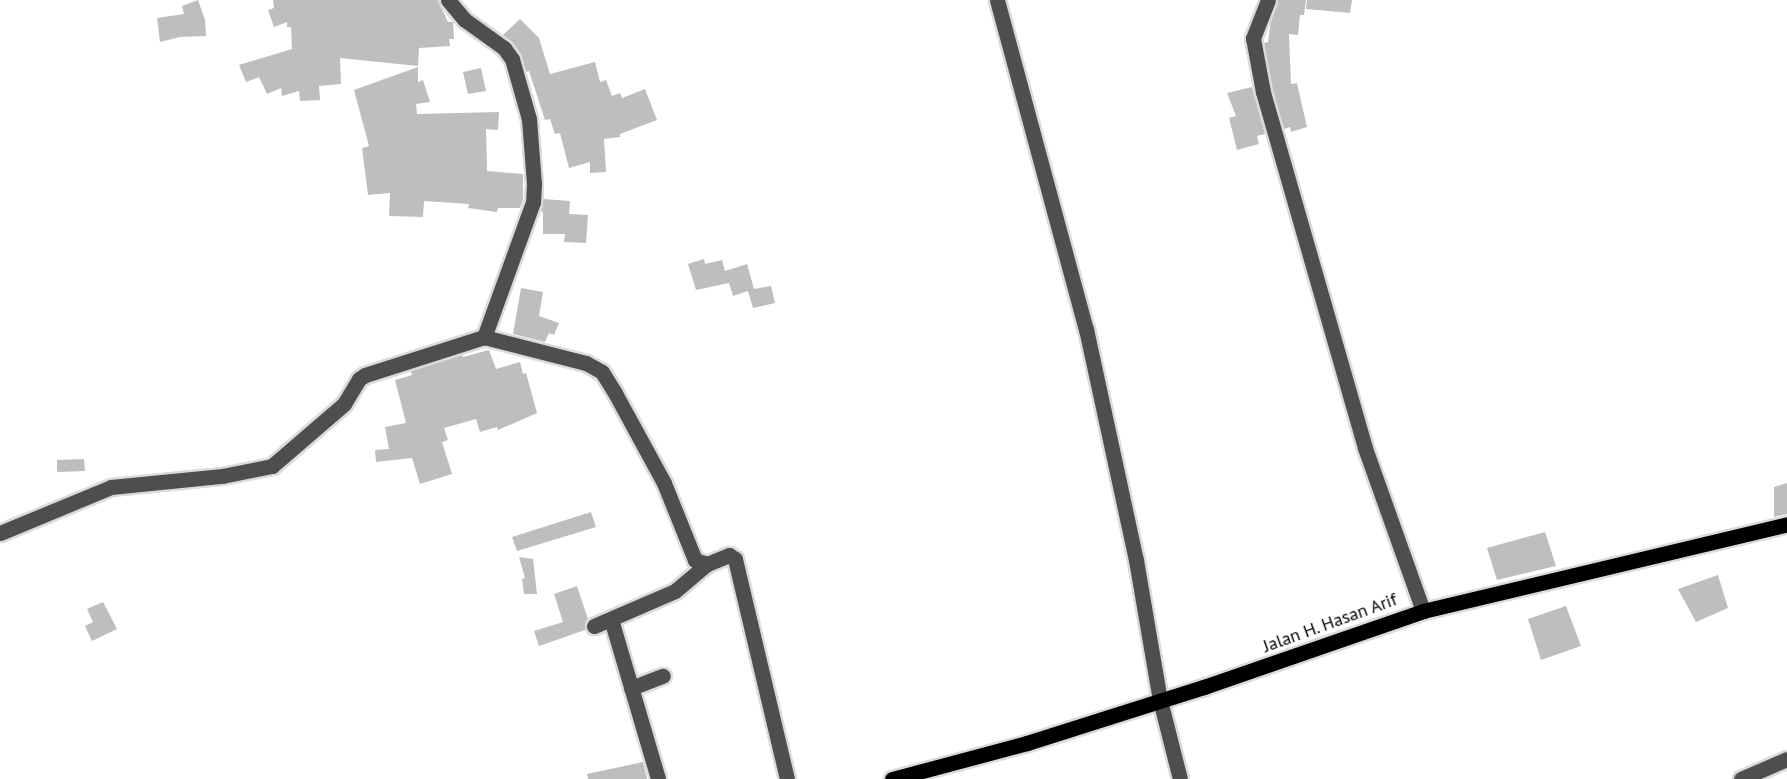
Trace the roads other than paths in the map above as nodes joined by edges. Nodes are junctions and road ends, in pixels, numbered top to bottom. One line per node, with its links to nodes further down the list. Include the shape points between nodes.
1 (448, 0): 4 (street, via 465,20 504,48 512,59 529,119 533,202)
2 (998, 0): 13 (street, via 1086,329)
3 (1268, 0): 8 (street, via 1253,38 1263,92 1365,448)
4 (484, 337): 6 (street, via 365,375 344,404 272,466 222,476 111,487); 7 (street, via 586,363 605,375 664,483 695,560)
5 (1787, 524): 8 (main road, Jalan H. Hasan Arif)
6 (0, 533)
7 (707, 564): 9 (street, via 675,591); 17 (street, via 729,555 735,559)
8 (1423, 611): 13 (main road, Jalan H. Hasan Arif)
9 (611, 619): 10 (street); 12 (street)
10 (594, 626)
11 (663, 676): 12 (street)
12 (631, 688): 16 (street)
13 (1165, 699): 18 (main road, Jalan H. Hasan Arif, via 1027,743); 19 (street)
14 (1787, 759): 15 (street)
15 (1745, 778)
16 (658, 779)
17 (787, 779)
18 (892, 779)
19 (1180, 779)

